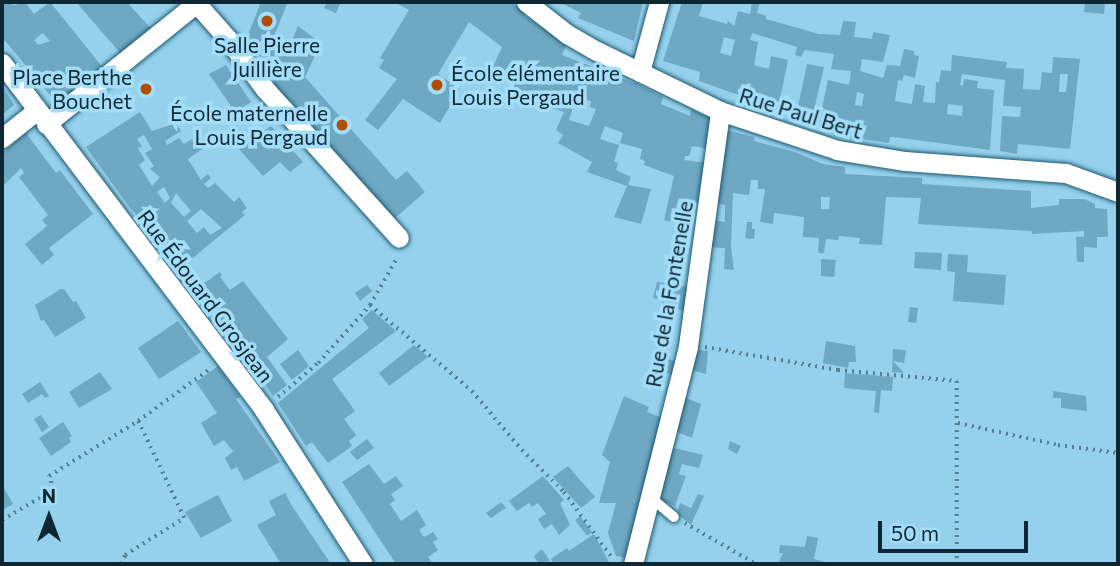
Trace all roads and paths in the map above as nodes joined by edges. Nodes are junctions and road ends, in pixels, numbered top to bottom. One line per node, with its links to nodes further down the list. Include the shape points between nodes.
1 (526, 2): 5 (street, Rue Paul Bert, via 567,34)
2 (659, 2): 5 (street)
3 (197, 3): 7 (street); 10 (street, via 265,89)
4 (2, 63): 7 (street, Rue Édouard Grosjean)
5 (640, 72): 6 (street, Rue Paul Bert)
6 (720, 111): 9 (street, Rue Paul Bert, via 866,157 1066,173); 18 (street, Rue de la Fontenelle, via 688,345)
7 (41, 118): 8 (street); 13 (street, Rue Édouard Grosjean)
8 (2, 138)
9 (1118, 192)
10 (399, 239): 11 (path, via 397,257)
11 (370, 305): 14 (path, via 318,363); 23 (path, via 472,391 565,492)
12 (724, 348): 16 (path, via 838,370 957,381)
13 (224, 358): 14 (street, Rue Édouard Grosjean); 15 (path)
14 (264, 410): 22 (street, Rue Édouard Grosjean)
15 (138, 421): 20 (path, via 49,476 53,490); 21 (path, via 184,518 125,555)
16 (958, 423): 17 (path); 26 (path)
17 (1118, 453)
18 (650, 497): 19 (lane); 24 (street, Rue de la Fontenelle)
19 (674, 517): 25 (path)
20 (2, 520)
21 (121, 564)
22 (363, 564)
23 (616, 564)
24 (633, 564)
25 (756, 564)
26 (957, 564)

